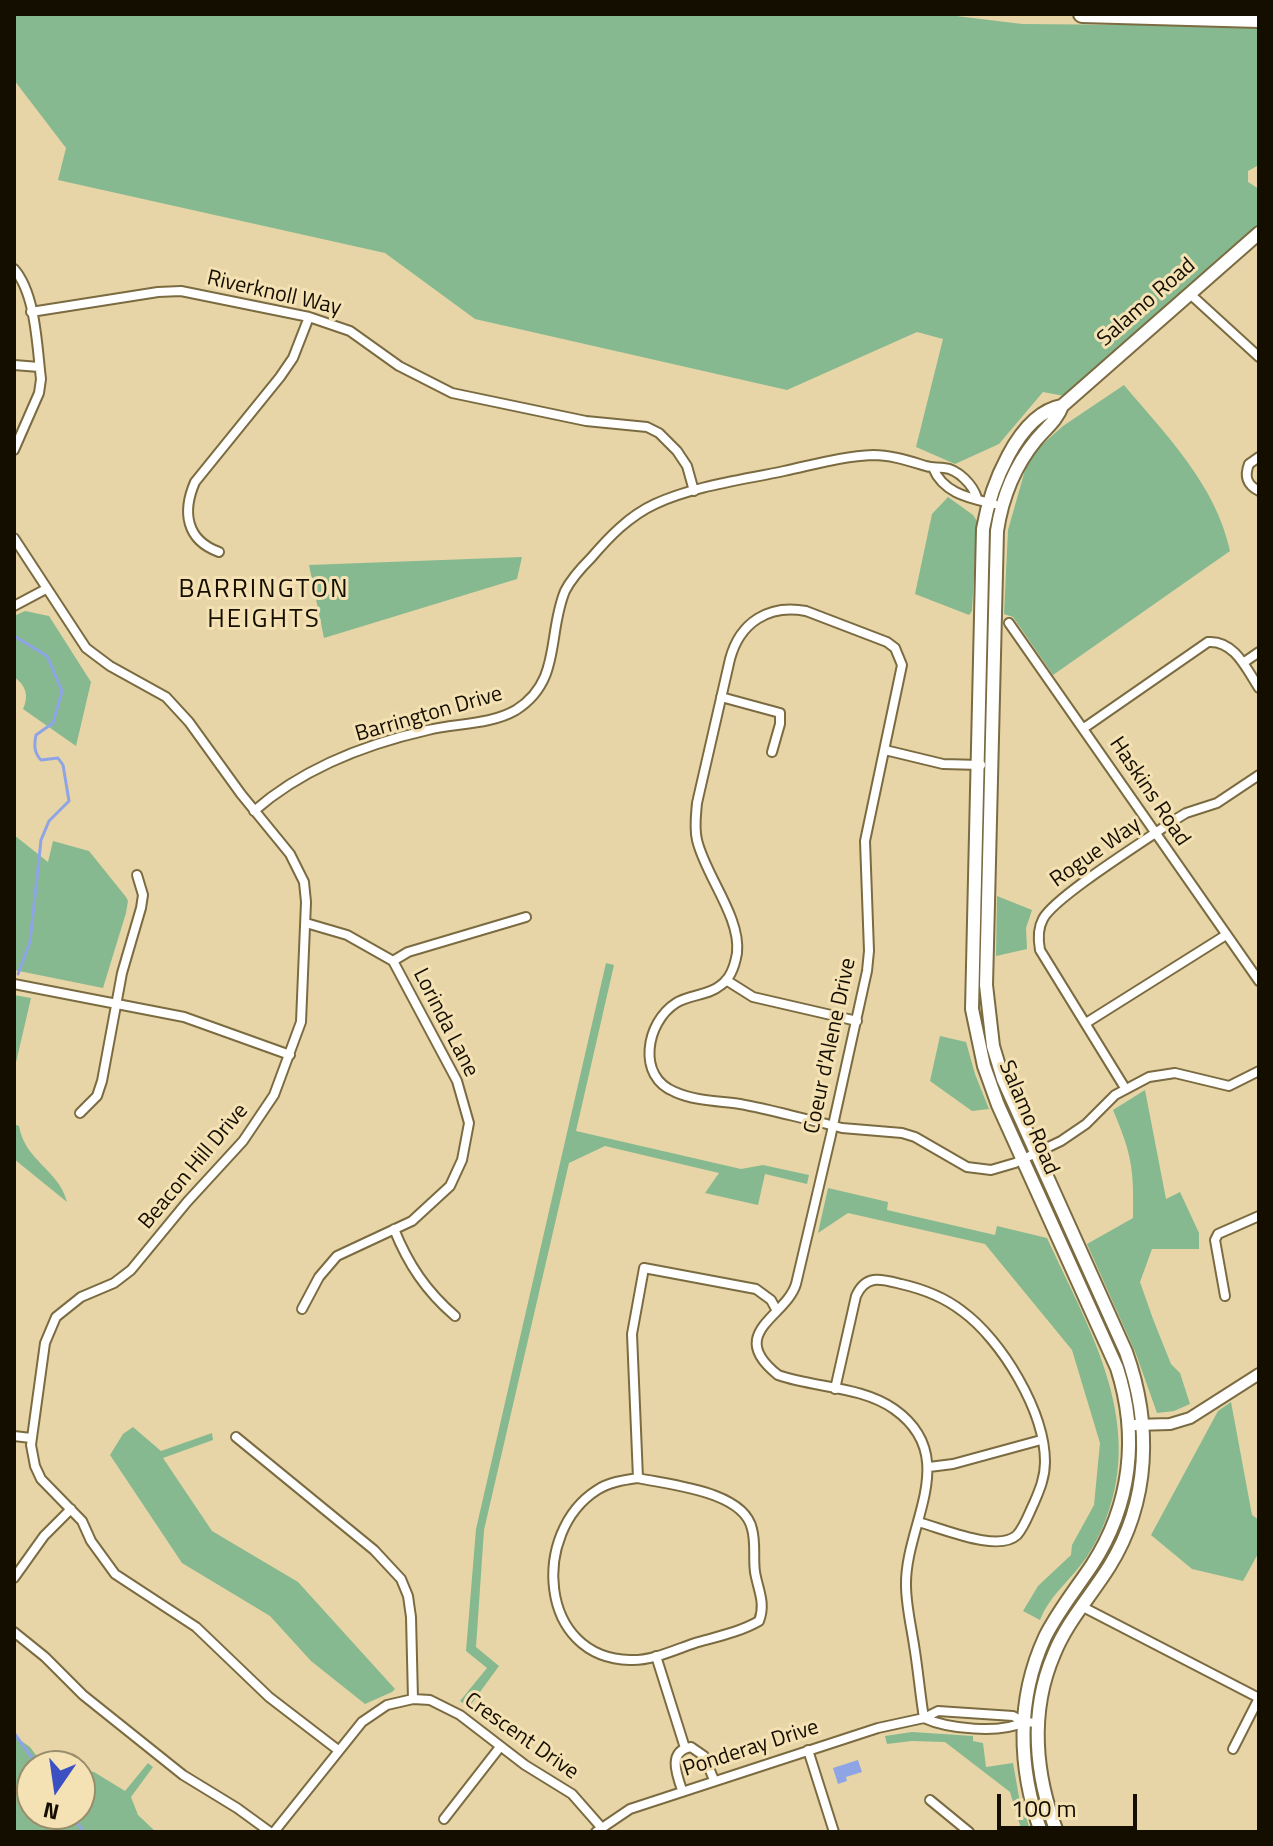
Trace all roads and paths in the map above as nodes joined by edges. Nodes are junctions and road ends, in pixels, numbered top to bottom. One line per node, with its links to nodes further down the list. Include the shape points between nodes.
1 (1082, 14): 2 (highway)
2 (1259, 19)
3 (1259, 233): 5 (main road, Salamo Road)
4 (14, 269): 6 (street, via 24,283)
5 (1189, 293): 8 (street); 11 (main road, Salamo Road)
6 (31, 312): 7 (street, Riverknoll Way, via 181,291); 10 (street)
7 (309, 317): 15 (street, Riverknoll Way, via 350,331 399,366 452,393 588,421 647,427 677,451); 20 (street, via 293,358 191,492 193,534)
8 (1259, 357)
9 (14, 365): 10 (street)
10 (39, 367): 12 (street, via 39,393)
11 (1062, 406): 17 (main road, Salamo Road, via 1050,408 1022,435); 18 (main road, Salamo Road, via 1019,465)
12 (14, 450)
13 (1259, 457): 16 (street, via 1249,464 1246,476)
14 (933, 468): 15 (street, Barrington Drive, via 858,456); 17 (street, Barrington Drive, via 946,468 962,478); 17 (street, via 945,486)
15 (694, 491): 33 (street, Barrington Drive, via 656,503 631,519 575,576 564,593 547,674 518,708 490,720 429,729 376,745 297,779)
16 (1259, 491)
17 (982, 501): 18 (street); 31 (main road, Salamo Road)
18 (1001, 506): 31 (main road, Salamo Road)
19 (14, 538): 21 (street, Beacon Hill Drive)
20 (219, 552)
21 (46, 589): 22 (street); 33 (street, Beacon Hill Drive, via 86,648 171,701)
22 (14, 606)
23 (1009, 623): 28 (street, Haskins Road)
24 (1259, 652): 25 (street)
25 (1243, 663): 26 (street); 28 (street, via 1225,643 1208,642)
26 (1259, 688)
27 (721, 697): 29 (street, Coeur d'Alene Drive, via 733,647 746,627 774,610 806,611 887,642 898,653 902,675); 30 (street, via 780,713); 40 (street, Coeur d'Alene Drive, via 695,824 699,848 737,940 734,966)
28 (1084, 728): 34 (street, Haskins Road)
29 (885, 750): 31 (street, via 943,764); 44 (street, Coeur d'Alene Drive, via 865,841 869,951)
30 (772, 752)
31 (984, 765): 51 (main road, Salamo Road, via 989,1017 999,1068); 52 (main road, Salamo Road, via 972,1009 986,1073)
32 (1259, 775): 34 (street, Rogue Way)
33 (254, 811): 37 (street, Beacon Hill Drive, via 301,873)
34 (1156, 833): 38 (street, Haskins Road); 45 (street, Rogue Way, via 1059,901 1043,919 1040,950)
35 (137, 875): 43 (street, via 141,908)
36 (526, 917): 39 (street)
37 (306, 923): 39 (street, Lorinda Lane, via 347,935); 46 (street, Beacon Hill Drive, via 302,1013)
38 (1226, 935): 41 (street, Haskins Road); 45 (street)
39 (393, 961): 54 (street, Lorinda Lane, via 457,1081 469,1123 450,1186 412,1221)
40 (726, 980): 44 (street, via 753,997); 50 (street, via 676,1003 658,1021 649,1059 658,1080 687,1096)
41 (1259, 981)
42 (14, 984): 43 (street)
43 (116, 1004): 46 (street, via 196,1020); 49 (street, via 97,1096)
44 (857, 1021): 50 (street, Coeur d'Alene Drive)
45 (1086, 1023): 48 (street, Rogue Way)
46 (290, 1055): 65 (street, Beacon Hill Drive, via 252,1130 131,1270 77,1299 56,1317 45,1343)
47 (1259, 1071): 48 (street, via 1229,1086 1175,1073)
48 (1125, 1088): 51 (street, via 1077,1131)
49 (80, 1113)
50 (833, 1126): 52 (street, via 902,1133 967,1167 1001,1169); 57 (street, Coeur d'Alene Drive, via 794,1294)
51 (1036, 1153): 52 (street); 62 (main road, Salamo Road, via 1126,1352)
52 (1023, 1160): 61 (main road, Salamo Road, via 1111,1352)
53 (1259, 1216): 55 (street, via 1215,1240)
54 (394, 1229): 56 (street, Lorinda Lane, via 352,1247 327,1265); 58 (street, via 415,1273)
55 (1225, 1296)
56 (302, 1309)
57 (777, 1311): 60 (street, Coeur d'Alene Drive, via 759,1331 764,1363 778,1375); 68 (street, via 756,1289 644,1268 632,1334)
58 (455, 1316)
59 (1259, 1374): 62 (street, via 1190,1418)
60 (835, 1389): 66 (street, via 863,1283 875,1278 915,1287 965,1313 995,1344 1021,1381); 67 (street, Coeur d'Alene Drive, via 870,1397 897,1411 915,1431)
61 (1130, 1425): 62 (street); 78 (main road, Salamo Road, via 1128,1470 1118,1512 1101,1550 1043,1641)
62 (1144, 1425): 72 (main road, Salamo Road, via 1142,1478 1133,1514 1109,1567)
63 (14, 1436): 65 (street)
64 (236, 1437): 76 (street, via 374,1550 401,1579 411,1617)
65 (31, 1438): 69 (street, Beacon Hill Drive, via 40,1478)
66 (1041, 1440): 67 (street); 70 (street, via 1041,1487 1013,1537 996,1543)
67 (929, 1467): 70 (street)
68 (638, 1478): 74 (street, via 598,1489 569,1517 555,1566 554,1597 562,1619 587,1647 620,1659); 74 (street, via 725,1498 743,1511 753,1530 763,1605 759,1621 752,1625)
69 (71, 1509): 71 (street); 83 (street, Beacon Hill Drive, via 115,1574 196,1627 269,1697)
70 (918, 1522): 77 (street, via 907,1559 906,1590)
71 (14, 1578)
72 (1081, 1606): 75 (street); 79 (main road, Salamo Road, via 1053,1656)
73 (14, 1632): 90 (street, via 183,1775)
74 (656, 1656): 81 (street)
75 (1259, 1698): 82 (street)
76 (413, 1699): 80 (street, Crescent Drive, via 451,1709); 83 (street, via 373,1713)
77 (924, 1718): 78 (street, Ponderay Drive, via 939,1725 986,1728); 78 (street, Ponderay Drive, via 938,1711 1013,1716); 84 (street, Ponderay Drive)
78 (1024, 1722): 79 (street, Ponderay Drive); 93 (main road, Salamo Road, via 1025,1775)
79 (1038, 1723): 94 (main road, Salamo Road, via 1040,1775)
80 (500, 1747): 88 (street); 89 (street, Crescent Drive, via 572,1794)
81 (685, 1748): 85 (street, via 704,1756); 86 (street, via 675,1759)
82 (1233, 1749)
83 (338, 1750): 90 (street)
84 (808, 1750): 85 (street, Ponderay Drive); 91 (street)
85 (714, 1780): 86 (street, Ponderay Drive)
86 (682, 1790): 89 (street, Ponderay Drive, via 630,1809)
87 (930, 1800): 92 (street)
88 (444, 1819)
89 (598, 1829)
90 (272, 1832)
91 (834, 1832)
92 (969, 1832)
93 (1041, 1832)
94 (1057, 1832)

